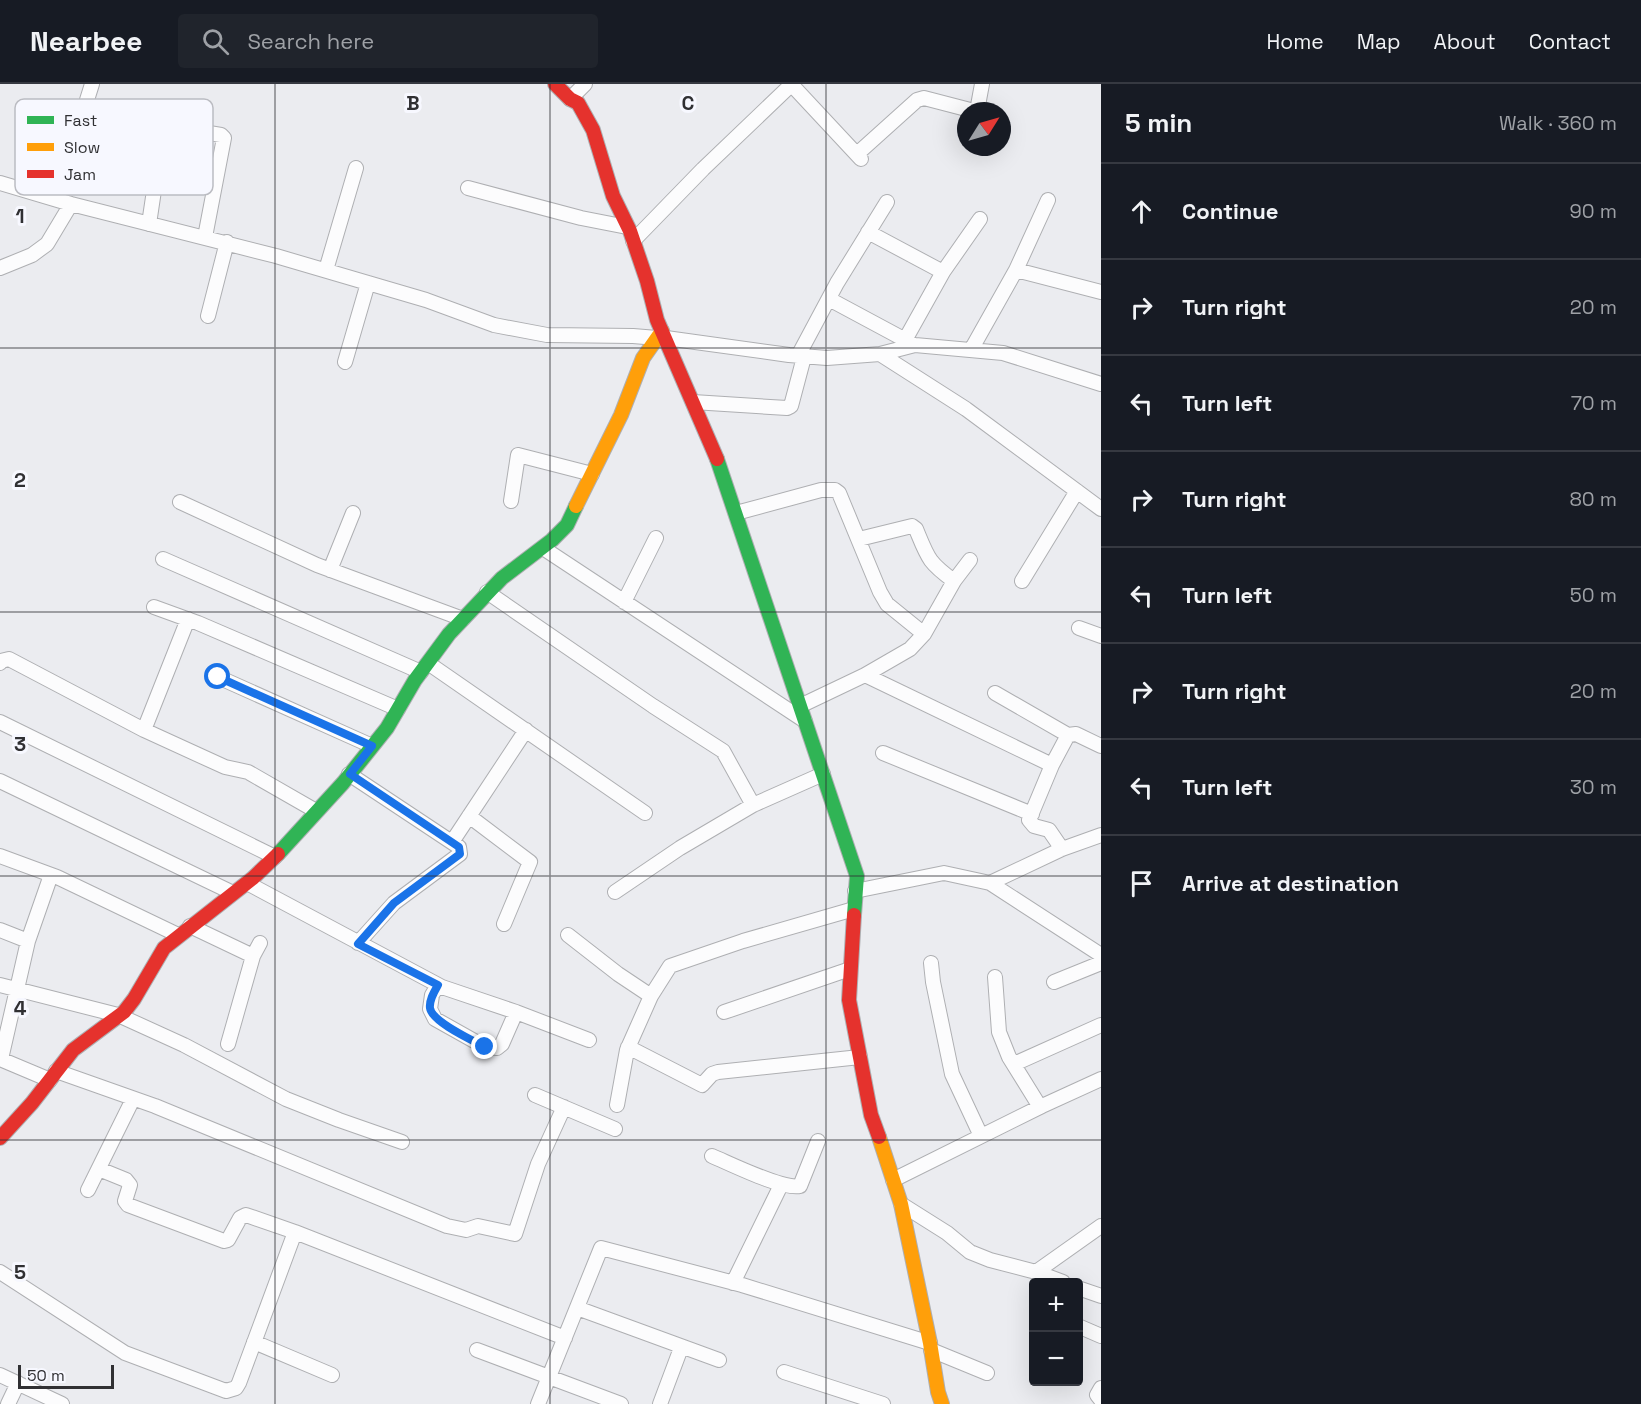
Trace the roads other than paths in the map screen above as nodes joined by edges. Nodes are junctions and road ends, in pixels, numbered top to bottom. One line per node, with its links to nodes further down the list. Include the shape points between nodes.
1 (555, 84): 5 (main road)
2 (585, 84): 5 (street)
3 (792, 84): 7 (street, via 860,158 917,100 924,98); 26 (street)
4 (982, 84): 6 (street)
5 (570, 99): 22 (main road, via 578,103 593,130)
6 (977, 102)
7 (957, 106)
8 (213, 134): 24 (street, via 224,138)
9 (356, 168): 28 (street)
10 (0, 183): 11 (street)
11 (15, 187)
12 (468, 188): 22 (street)
13 (42, 195): 16 (street)
14 (57, 195): 16 (street)
15 (154, 195): 21 (street)
16 (56, 199): 19 (street)
17 (1048, 200): 29 (street)
18 (887, 202): 23 (street)
19 (71, 204): 21 (street); 27 (street, via 47,244)
20 (980, 219): 30 (street)
21 (149, 224): 24 (street)
22 (627, 227): 26 (main road)
23 (868, 232): 30 (street); 33 (street)
24 (205, 237): 25 (street)
25 (227, 242): 28 (street); 34 (street)
26 (633, 242): 35 (main road)
27 (0, 268)
28 (326, 270): 31 (street)
29 (1016, 270): 32 (street); 37 (street)
30 (943, 272): 36 (street)
31 (368, 283): 35 (street, via 515,330 556,336); 40 (street)
32 (1101, 292)
33 (828, 299): 36 (street); 39 (street)
34 (208, 316)
35 (662, 336): 39 (street); 42 (main road); 43 (main road, via 643,358 621,416)
36 (910, 343): 37 (street); 38 (street)
37 (971, 350): 41 (street, via 1003,353)
38 (880, 354): 39 (street); 44 (street, via 966,409)
39 (801, 356): 42 (street, via 791,406 787,408)
40 (345, 362)
41 (1101, 384)
42 (693, 402): 49 (main road)
43 (592, 474): 45 (street, via 518,455); 52 (main road, via 567,525)
44 (1077, 491): 47 (street); 57 (street)
45 (511, 501)
46 (180, 502): 55 (street)
47 (1101, 509)
48 (353, 513): 55 (street)
49 (736, 513): 51 (street, via 821,490 835,490); 71 (main road)
50 (656, 538): 59 (street)
51 (858, 539): 56 (street, via 912,526 928,558); 64 (street, via 887,604)
52 (543, 548): 58 (main road); 59 (street)
53 (164, 559): 67 (street)
54 (970, 560): 56 (street)
55 (330, 570): 62 (street)
56 (954, 581): 64 (street)
57 (1022, 581)
58 (487, 592): 62 (main road); 85 (street, via 723,751)
59 (624, 602): 73 (street)
60 (154, 607): 61 (street)
61 (188, 619): 72 (street); 75 (street)
62 (463, 619): 67 (main road)
63 (1079, 628): 65 (street)
64 (924, 634): 68 (street, via 910,649)
65 (1101, 636)
66 (0, 663): 75 (street, via 9,659)
67 (424, 667): 72 (main road); 76 (street)
68 (865, 675): 71 (street); 81 (street)
69 (218, 677): 78 (street)
70 (994, 693): 77 (street)
71 (800, 706): 73 (main road)
72 (398, 709): 78 (main road)
73 (806, 721): 83 (main road)
74 (0, 722): 94 (street)
75 (144, 730): 86 (street, via 225,767 248,772)
76 (526, 730): 87 (street); 89 (street)
77 (1068, 735): 79 (street, via 1076,734); 81 (street)
78 (372, 746): 82 (main road)
79 (1101, 746)
80 (883, 753): 88 (street)
81 (1052, 765): 88 (street)
82 (350, 774): 86 (main road); 91 (street)
83 (823, 774): 85 (street); 98 (main road, via 856,876)
84 (0, 781): 100 (street)
85 (753, 805): 99 (street)
86 (316, 811): 94 (main road)
87 (645, 813)
88 (1032, 814): 92 (street, via 1029,820 1034,826 1049,830)
89 (469, 816): 91 (street); 102 (street, via 530,862)
90 (1101, 835): 92 (street)
91 (452, 842): 109 (street, via 459,847 460,854 394,903)
92 (1062, 849): 97 (street)
93 (0, 856): 95 (street)
94 (275, 857): 96 (main road)
95 (51, 875): 106 (street); 107 (street)
96 (247, 883): 100 (main road); 109 (street)
97 (990, 883): 98 (street, via 944,873); 110 (street)
98 (855, 891): 101 (main road)
99 (615, 892)
100 (233, 893): 103 (main road)
101 (854, 909): 114 (main road); 120 (street, via 677,962 670,966)
102 (504, 924)
103 (190, 926): 106 (main road); 111 (street)
104 (0, 930): 107 (street)
105 (568, 934): 120 (street)
106 (178, 935): 123 (main road, via 164,948 134,999)
107 (28, 941): 119 (street)
108 (261, 943): 111 (street)
109 (358, 944): 117 (street)
110 (1101, 955)
111 (253, 956): 126 (street)
112 (931, 963): 139 (street, via 952,1074)
113 (1101, 963): 116 (street)
114 (850, 969): 122 (street); 128 (main road, via 849,1000)
115 (996, 977): 130 (street, via 999,1032)
116 (1054, 982)
117 (438, 985): 121 (street); 121 (street, via 430,1009 435,1019 485,1047 497,1048 502,1044)
118 (0, 986): 119 (street)
119 (17, 991): 123 (street); 129 (street)
120 (651, 996): 127 (street)
121 (516, 1012): 125 (street)
122 (724, 1012)
123 (118, 1015): 131 (main road, via 73,1050); 142 (street, via 286,1099)
124 (1101, 1025): 130 (street)
125 (590, 1040)
126 (228, 1044)
127 (628, 1047): 128 (street, via 702,1085 718,1072); 135 (street)
128 (860, 1057): 145 (main road, via 871,1115)
129 (0, 1059): 131 (street)
130 (1014, 1064): 137 (street)
131 (53, 1075): 134 (street); 140 (main road)
132 (1101, 1079): 137 (street)
133 (535, 1095): 136 (street)
134 (133, 1099): 136 (street, via 447,1226 466,1230 478,1226 515,1234 538,1164); 144 (street)
135 (617, 1105)
136 (564, 1107): 138 (street)
137 (1040, 1107): 139 (street)
138 (615, 1129)
139 (981, 1136): 145 (street)
140 (0, 1138)
141 (818, 1140): 146 (street, via 800,1186)
142 (402, 1142)
143 (712, 1156): 146 (street)
144 (99, 1169): 147 (street); 150 (street, via 126,1180 130,1185 125,1201 128,1205 224,1241 246,1215)
145 (893, 1180): 148 (main road)
146 (781, 1185): 154 (street)
147 (88, 1190)
148 (901, 1204): 152 (street, via 970,1251); 162 (main road)
149 (1101, 1226): 152 (street)
150 (295, 1232): 160 (street); 161 (street)
151 (0, 1272): 161 (street, via 125,1353 226,1391 239,1383)
152 (1036, 1272): 153 (street)
153 (1051, 1278)
154 (733, 1283): 157 (street, via 601,1248); 162 (street)
155 (1083, 1290): 156 (street)
156 (1101, 1296)
157 (577, 1308): 160 (street); 163 (street)
158 (1083, 1328): 159 (street)
159 (1101, 1336)
160 (565, 1338): 170 (street)
161 (254, 1342): 169 (street)
162 (931, 1346): 167 (street); 180 (main road)
163 (681, 1348): 165 (street); 178 (street)
164 (477, 1350): 170 (street)
165 (719, 1360)
166 (784, 1372): 179 (street)
167 (987, 1373)
168 (0, 1375): 171 (street)
169 (332, 1375)
170 (549, 1377): 176 (street); 177 (street)
171 (18, 1383): 174 (street); 175 (street)
172 (1101, 1388): 173 (street, via 1096,1395)
173 (1101, 1400)
174 (8, 1404)
175 (62, 1404)
176 (538, 1404)
177 (621, 1404)
178 (660, 1404)
179 (883, 1404)
180 (942, 1404)

